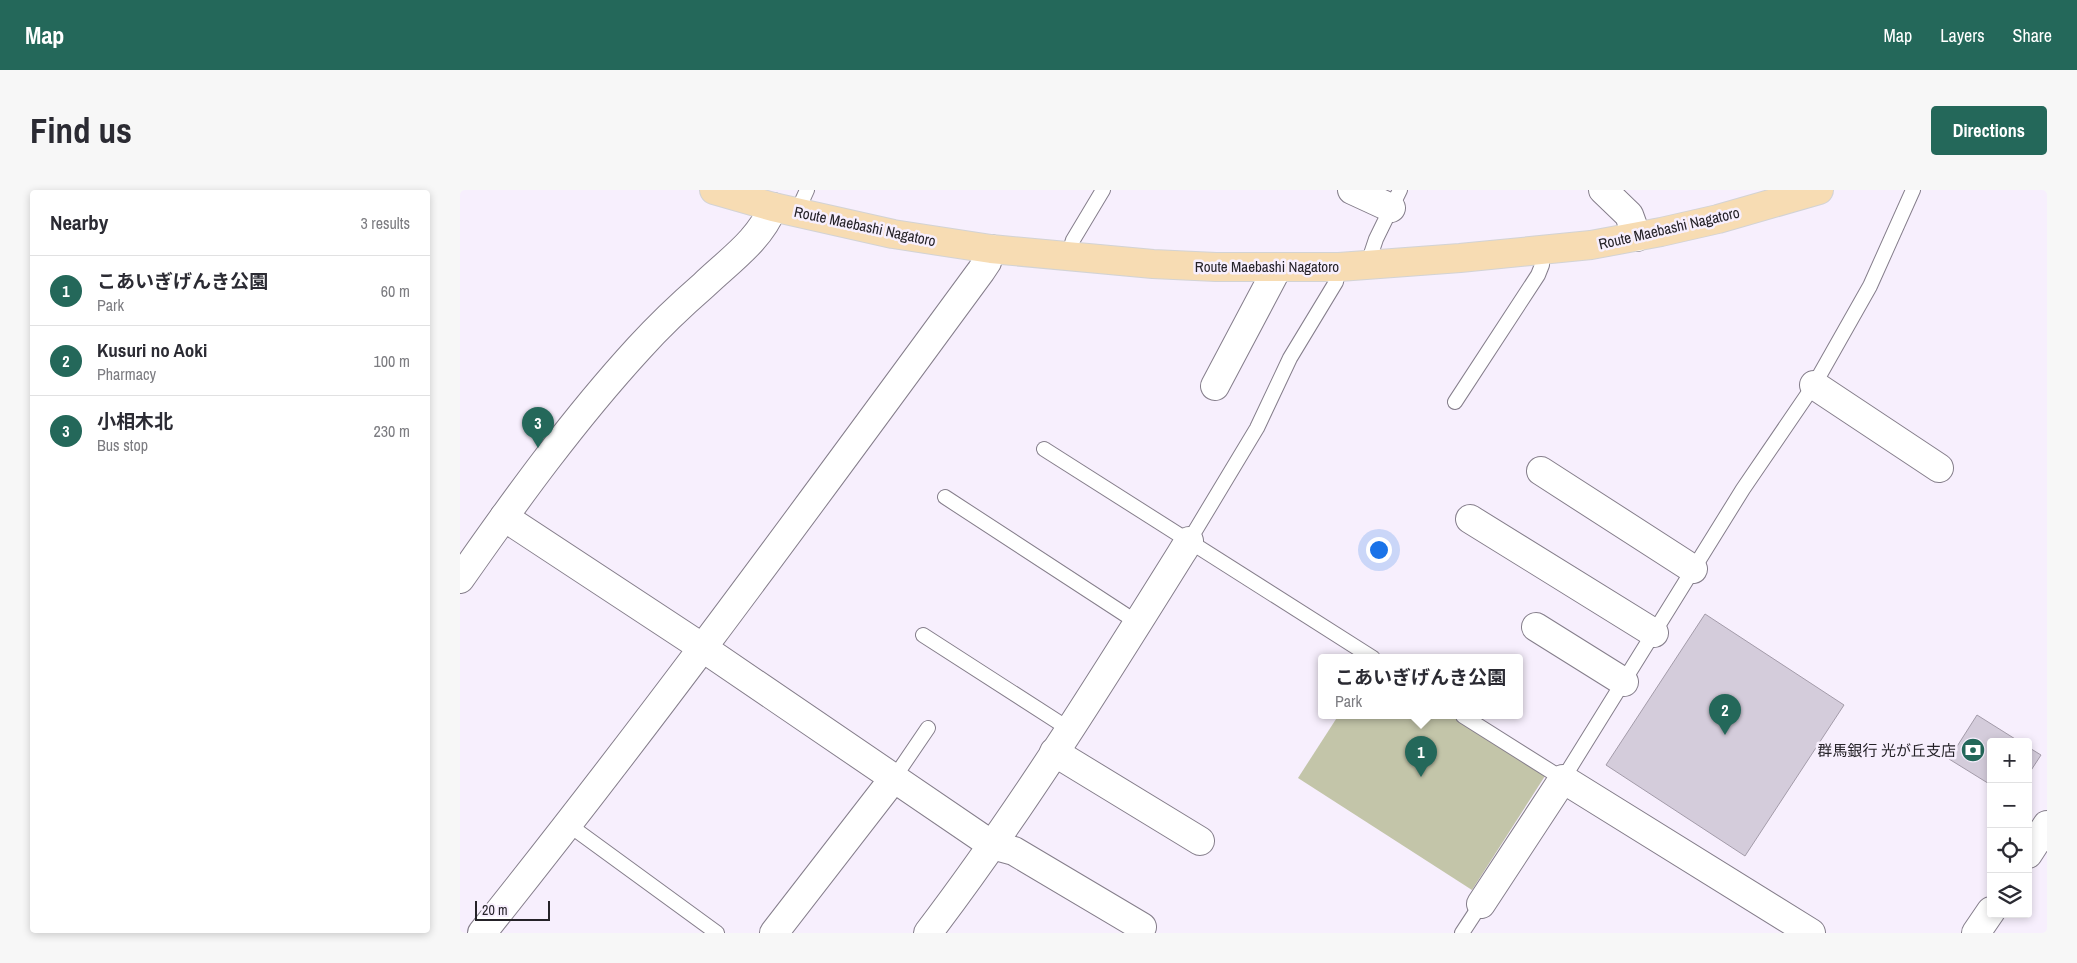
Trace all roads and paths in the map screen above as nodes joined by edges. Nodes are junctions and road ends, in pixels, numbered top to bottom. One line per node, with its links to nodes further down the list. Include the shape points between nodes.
1 (714, 190): 8 (main road, Route Maebashi Nagatoro)
2 (1102, 190): 12 (lane, via 1073,240)
3 (1352, 190): 7 (street)
4 (1603, 190): 9 (street, via 1629,215)
5 (1913, 190): 16 (lane, via 1870,286)
6 (1805, 192): 9 (main road, Route Maebashi Nagatoro, via 1718,219)
7 (1396, 199): 13 (lane)
8 (792, 203): 10 (main road, Route Maebashi Nagatoro, via 893,234); 23 (street, via 767,222 610,379)
9 (1637, 237): 11 (main road, Route Maebashi Nagatoro)
10 (991, 249): 12 (main road, Route Maebashi Nagatoro); 32 (street, via 981,271)
11 (1541, 251): 13 (main road, Route Maebashi Nagatoro); 18 (lane, via 1542,264 1538,275)
12 (1068, 256): 14 (main road, Route Maebashi Nagatoro, via 1153,264)
13 (1367, 266): 15 (main road, Route Maebashi Nagatoro)
14 (1278, 267): 15 (main road, Route Maebashi Nagatoro); 17 (street)
15 (1339, 267): 25 (lane, via 1336,282 1290,358 1257,428)
16 (1814, 385): 20 (street); 26 (lane)
17 (1215, 386)
18 (1455, 402)
19 (1044, 449): 25 (lane)
20 (1939, 468)
21 (1541, 471): 26 (street)
22 (945, 497): 28 (lane)
23 (504, 517): 27 (street); 32 (street)
24 (1470, 519): 30 (street)
25 (1189, 541): 28 (street); 33 (lane)
26 (1693, 570): 30 (lane)
27 (460, 579)
28 (1138, 623): 37 (street)
29 (1536, 627): 34 (street)
30 (1654, 633): 34 (lane)
31 (923, 635): 37 (lane)
32 (703, 648): 39 (street); 41 (street)
33 (1367, 654)
34 (1624, 682): 40 (lane)
35 (1468, 719): 40 (lane)
36 (928, 728): 39 (lane)
37 (1069, 729): 38 (street)
38 (1054, 752): 43 (street); 44 (street)
39 (894, 778): 44 (street); 51 (street)
40 (1563, 779): 46 (street); 54 (street)
41 (569, 825): 49 (street); 50 (lane)
42 (2047, 825): 45 (street)
43 (1200, 842)
44 (992, 845): 48 (street, via 1014,851); 52 (street)
45 (2032, 848)
46 (1481, 904): 53 (lane)
47 (1987, 917): 55 (street)
48 (1142, 927)
49 (482, 933)
50 (717, 933)
51 (774, 933)
52 (928, 933)
53 (1462, 933)
54 (1811, 933)
55 (1976, 933)

